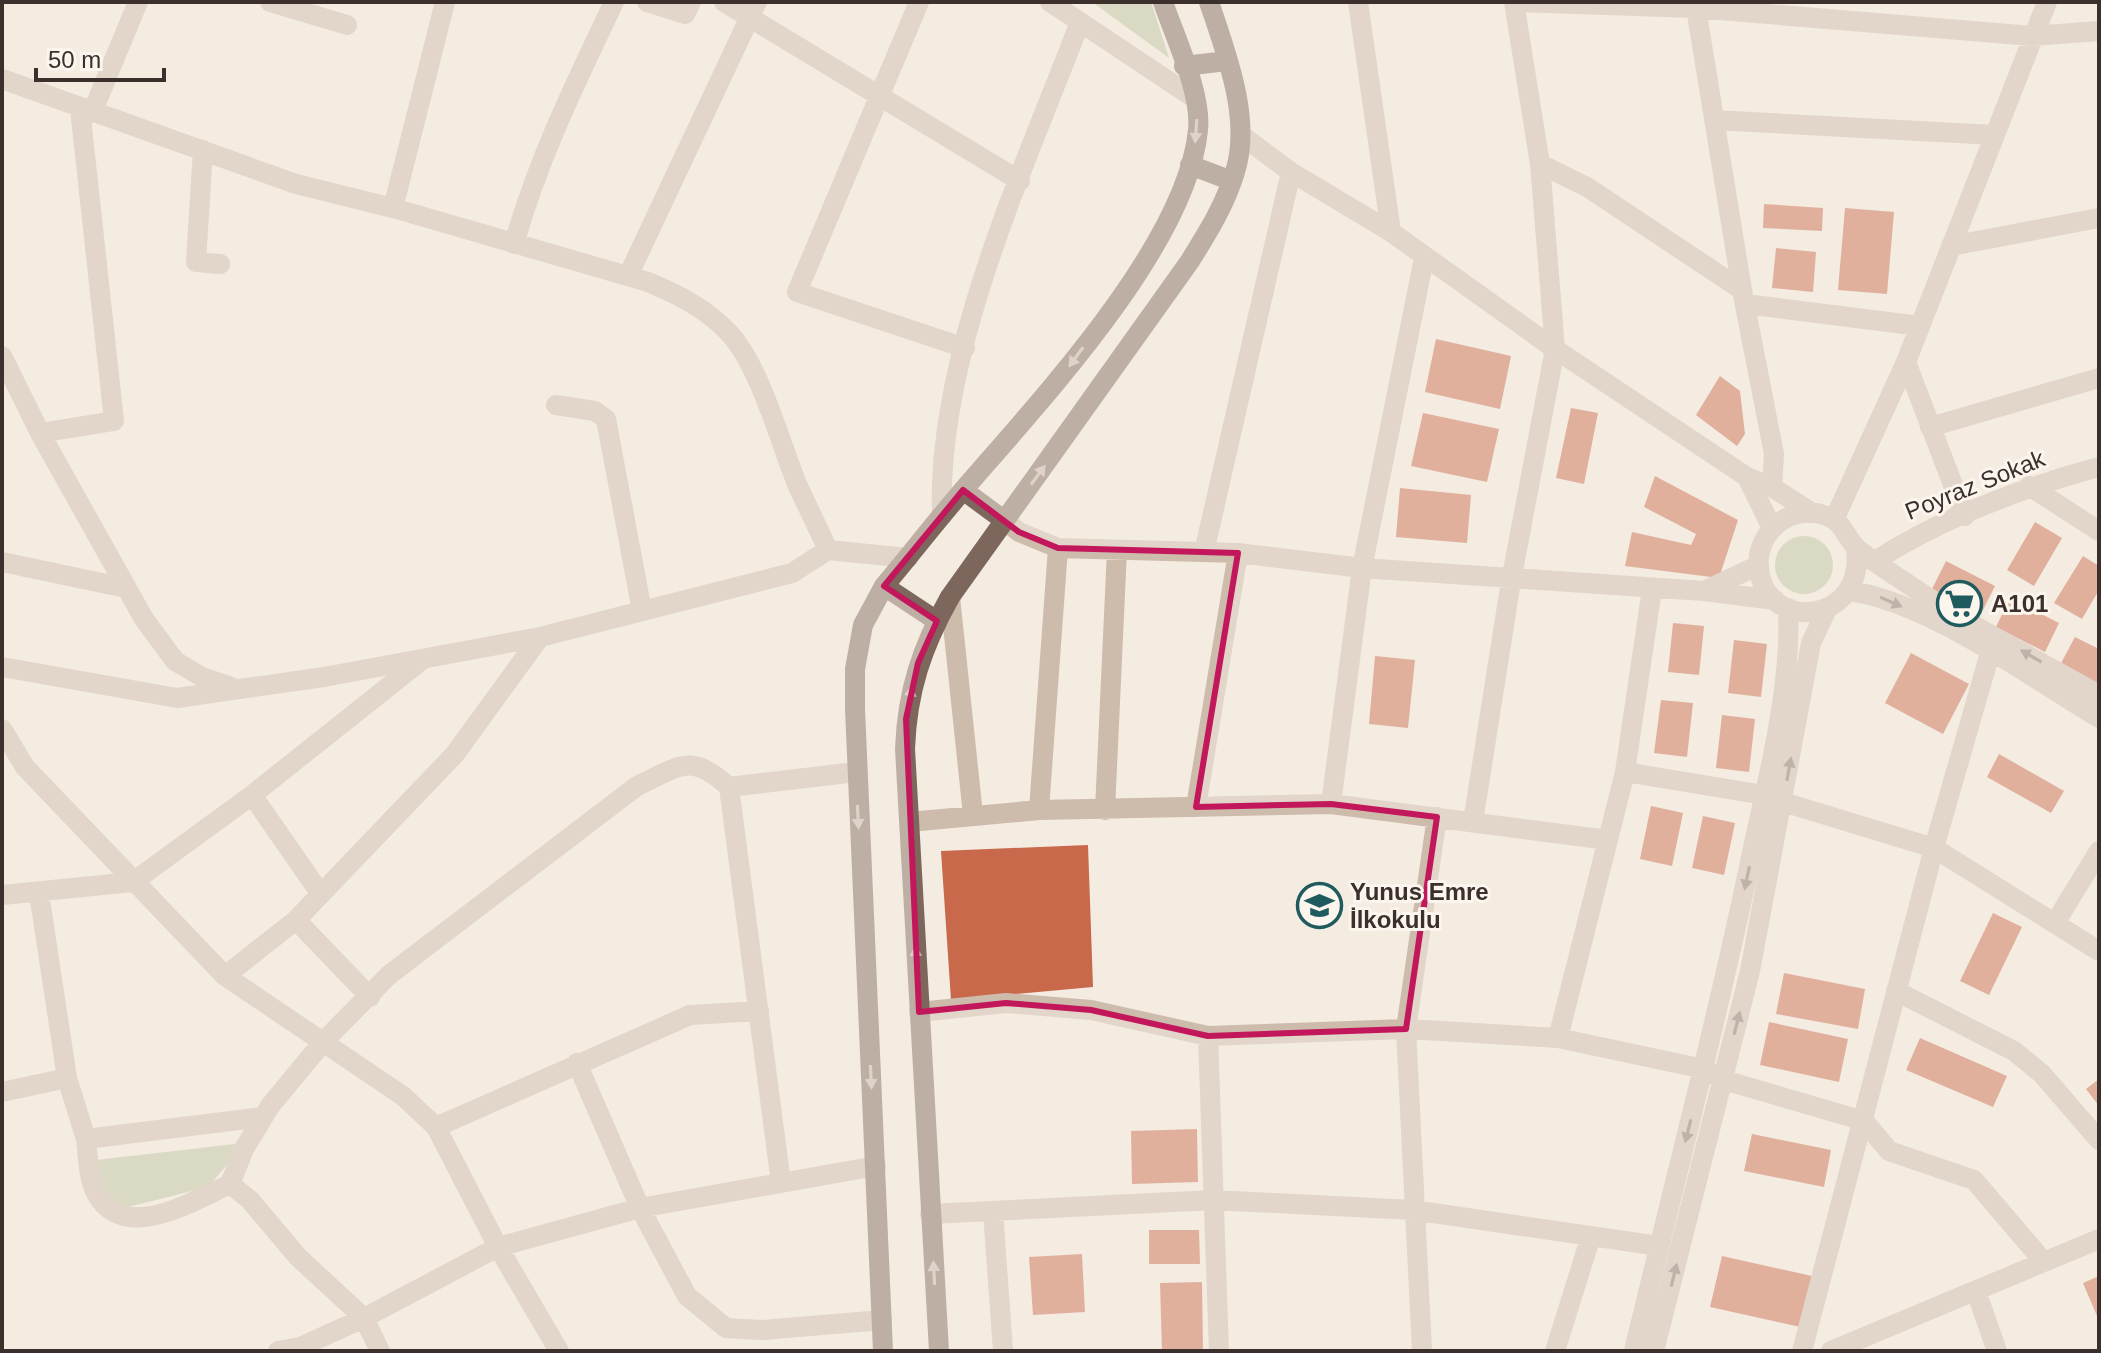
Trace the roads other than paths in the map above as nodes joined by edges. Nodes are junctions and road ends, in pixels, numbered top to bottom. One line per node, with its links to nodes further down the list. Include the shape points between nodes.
1 (138, 2): 26 (street)
2 (270, 2): 18 (street)
3 (445, 2): 36 (street)
4 (614, 2): 39 (street, via 547,146)
5 (647, 2): 6 (street, via 685,14)
6 (691, 2)
7 (724, 2): 16 (street)
8 (919, 2): 24 (street)
9 (1050, 2): 17 (street)
10 (1163, 2): 22 (main road)
11 (1209, 2): 21 (main road)
12 (1358, 2): 38 (street)
13 (1517, 2): 15 (street); 31 (street)
14 (2047, 2): 20 (street)
15 (1695, 5): 20 (street); 27 (street)
16 (754, 10): 24 (street); 43 (street)
17 (1076, 13): 25 (street); 34 (street)
18 (347, 25)
19 (2099, 31): 20 (street)
20 (2032, 36): 29 (street)
21 (1227, 61): 22 (main road); 28 (main road)
22 (1184, 66): 25 (main road)
23 (2, 79): 26 (street)
24 (877, 95): 34 (street); 46 (street, via 797,292)
25 (1194, 98): 32 (main road, one-way to 32, via 1199,129)
26 (86, 111): 30 (street); 53 (street, via 114,421)
27 (1714, 120): 29 (street); 44 (street)
28 (1241, 135): 33 (street); 35 (main road)
29 (1994, 135): 40 (street)
30 (203, 150): 36 (street, via 296,184); 42 (street, via 196,262)
31 (1540, 164): 44 (street, via 1587,187); 47 (street)
32 (1190, 165): 35 (main road); 58 (main road, one-way to 58, via 1167,223 1127,289 1062,376)
33 (1291, 172): 38 (street); 70 (street)
34 (1020, 181): 46 (street, via 984,274)
35 (1232, 181): 63 (main road, one-way to 35, via 1190,261 1224,205)
36 (393, 208): 39 (street)
37 (2099, 218): 40 (street)
38 (1391, 232): 41 (street)
39 (514, 244): 43 (street)
40 (1951, 246): 45 (street)
41 (1424, 258): 47 (street); 76 (street)
42 (220, 264)
43 (628, 276): 68 (street, via 677,294 732,336 761,389)
44 (1744, 297): 45 (street); 57 (street, via 1774,454)
45 (1920, 326): 49 (street)
46 (965, 348): 60 (street, via 940,468)
47 (1555, 349): 55 (street); 77 (street)
48 (2, 356): 53 (street)
49 (1906, 362): 52 (street); 62 (street)
50 (2099, 378): 52 (street)
51 (556, 405): 86 (street, via 595,411 606,419)
52 (1930, 427): 61 (street)
53 (40, 433): 79 (street)
54 (2099, 467): 56 (street, Poyraz Sokak)
55 (1747, 477): 57 (street); 64 (street)
56 (2029, 486): 61 (street, Poyraz Sokak); 65 (street)
57 (1772, 487): 59 (street)
58 (963, 490): 60 (main road); 63 (main road)
59 (1812, 513): 62 (street); 64 (street, via 1784,519)
60 (942, 515): 72 (main road)
61 (1965, 516): 73 (street, Poyraz Sokak)
62 (1834, 520): 67 (street)
63 (1005, 521): 66 (street); 83 (main road)
64 (1772, 528): 75 (street, via 1763,540)
65 (2099, 531)
66 (1058, 548): 69 (street); 103 (street)
67 (1856, 549): 73 (street); 82 (street, via 1856,578)
68 (828, 550): 72 (street); 86 (street, via 792,573)
69 (1117, 550): 70 (street); 104 (street)
70 (1204, 552): 71 (street)
71 (1238, 553): 76 (street); 102 (street)
72 (908, 558): 78 (main road)
73 (1875, 561): 93 (street, one-way to 73, via 1917,591)
74 (2, 562): 79 (street)
75 (1759, 565): 81 (street); 84 (street, via 1763,584)
76 (1362, 568): 77 (street); 101 (street)
77 (1511, 581): 80 (street); 108 (street)
78 (884, 586): 87 (main road); 96 (main road, via 863,625 855,669)
79 (126, 588): 92 (street, via 175,661)
80 (1652, 589): 81 (street); 97 (street)
81 (1704, 591): 84 (street)
82 (1849, 591): 85 (street); 89 (street, one-way to 89, via 1873,594)
83 (950, 597): 87 (main road); 105 (street)
84 (1782, 604): 85 (street, via 1811,613); 100 (street, via 1790,642)
85 (1827, 609): 100 (street, one-way to 85, via 1811,643)
86 (642, 611): 88 (street)
87 (937, 621): 107 (main road, one-way to 87, via 906,719 918,663)
88 (540, 637): 90 (street); 114 (street, via 455,754)
89 (1990, 653): 94 (street); 110 (street)
90 (425, 658): 92 (street); 99 (street)
91 (2, 667): 92 (street, via 177,698)
92 (235, 688)
93 (2099, 695)
94 (2099, 718)
95 (2, 729): 112 (street, via 25,767)
96 (856, 772): 98 (street); 138 (main road, one-way to 138)
97 (1625, 772): 100 (street); 109 (street)
98 (729, 787): 121 (street, via 707,767 684,765 637,786 389,975); 122 (street)
99 (252, 795): 112 (street); 114 (street)
100 (1773, 798): 110 (street); 129 (street, one-way to 129); 131 (street, one-way to 100, via 1750,971)
101 (1331, 804): 102 (street); 106 (street)
102 (1196, 807): 104 (street)
103 (1039, 810): 104 (street); 105 (street)
104 (1105, 810)
105 (973, 815): 107 (street)
106 (1437, 817): 108 (street); 124 (street)
107 (909, 822): 123 (main road, one-way to 107)
108 (1473, 822): 109 (street)
109 (1608, 840): 126 (street)
110 (1934, 848): 117 (street); 120 (street)
111 (2099, 851): 117 (street)
112 (133, 882): 113 (street); 119 (street)
113 (39, 893): 115 (street); 130 (street)
114 (320, 893): 116 (street)
115 (2, 895)
116 (296, 920): 119 (street); 121 (street)
117 (2055, 923): 118 (street)
118 (2099, 951)
119 (225, 976): 127 (street)
120 (1896, 991): 134 (street); 137 (street, via 2014,1051 2042,1074)
121 (370, 997): 127 (street)
122 (759, 1011): 128 (street, via 690,1015); 139 (street)
123 (919, 1012): 125 (street, via 1006,1003 1091,1010); 145 (main road)
124 (1406, 1029): 125 (street); 126 (street); 143 (street)
125 (1208, 1036): 141 (street)
126 (1558, 1038): 129 (street)
127 (323, 1042): 133 (street); 135 (street, via 403,1096)
128 (577, 1063): 135 (street); 142 (street)
129 (1704, 1069): 131 (street); 148 (street, one-way to 148)
130 (67, 1078): 132 (street); 136 (street)
131 (1724, 1080): 134 (street); 165 (street, one-way to 131)
132 (2, 1092)
133 (263, 1117): 136 (street); 140 (street)
134 (1864, 1121): 150 (street, via 1889,1151 1974,1180); 166 (street)
135 (436, 1127): 149 (street)
136 (86, 1139): 140 (street, via 96,1193 112,1210 128,1215 159,1215)
137 (2099, 1140)
138 (876, 1166): 139 (street); 153 (main road)
139 (781, 1183): 142 (street)
140 (230, 1184): 152 (street)
141 (1213, 1200): 143 (street); 144 (street); 161 (street)
142 (640, 1208): 149 (street); 153 (street, via 687,1296 726,1328)
143 (1413, 1210): 146 (street); 162 (street)
144 (993, 1211): 145 (street); 160 (street)
145 (930, 1214): 159 (main road, one-way to 145)
146 (1591, 1236): 148 (street); 163 (street)
147 (2099, 1239): 150 (street)
148 (1659, 1246): 164 (street)
149 (498, 1247): 152 (street); 157 (street)
150 (2044, 1262): 151 (street)
151 (1976, 1291): 167 (street); 168 (street)
152 (364, 1318): 154 (street); 156 (street)
153 (882, 1320): 158 (main road)
154 (300, 1349): 155 (street)
155 (278, 1351)
156 (380, 1351)
157 (559, 1351)
158 (883, 1351)
159 (939, 1351)
160 (1003, 1351)
161 (1219, 1351)
162 (1422, 1351)
163 (1555, 1351)
164 (1634, 1351)
165 (1654, 1351)
166 (1802, 1351)
167 (1831, 1351)
168 (1997, 1351)

